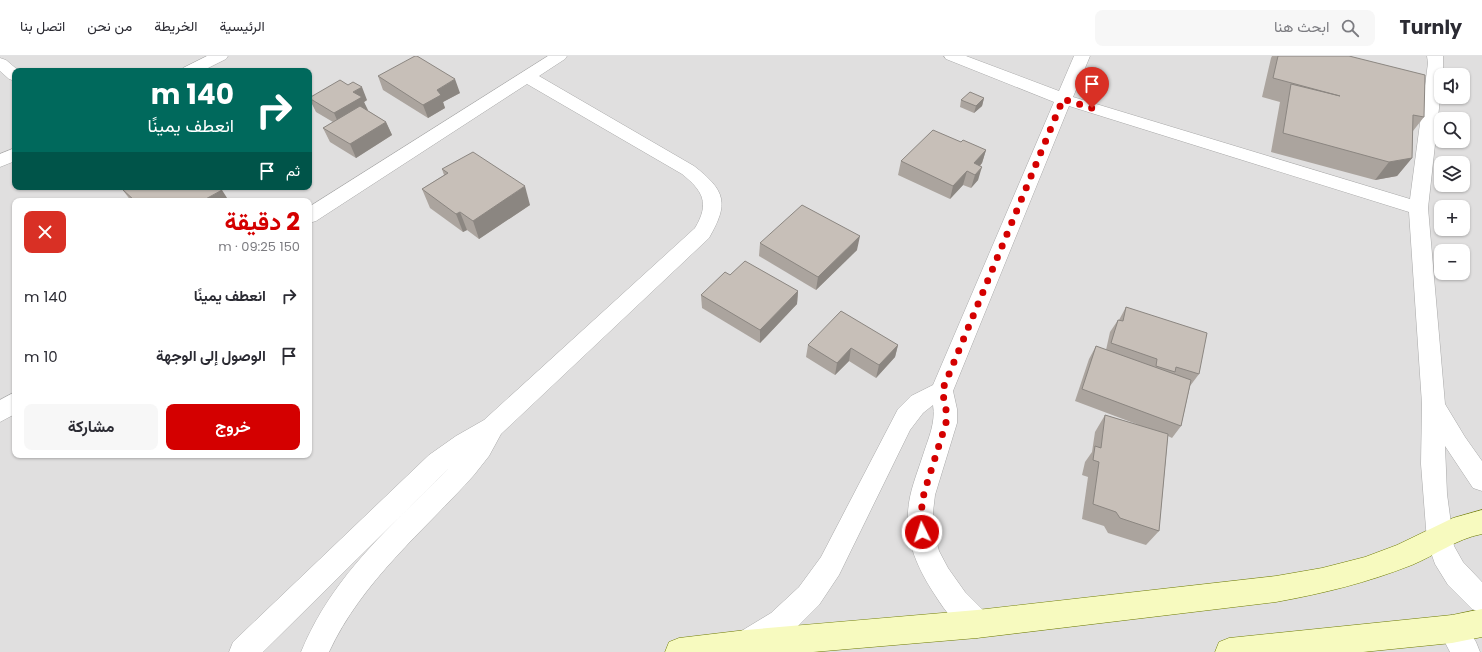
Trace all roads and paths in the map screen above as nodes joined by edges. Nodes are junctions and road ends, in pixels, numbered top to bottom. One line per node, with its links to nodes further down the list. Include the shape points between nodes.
1 (220, 56): 7 (street)
2 (559, 56): 9 (street)
3 (952, 56): 10 (street)
4 (1082, 56): 10 (street)
5 (1435, 56): 13 (street)
6 (0, 63): 8 (street)
7 (195, 68)
8 (12, 73)
9 (528, 77): 14 (street); 19 (street, via 688,170 701,180 710,192 713,205 711,220 702,233)
10 (1063, 99): 13 (street); 15 (street)
11 (12, 155): 12 (street)
12 (0, 161)
13 (1418, 208): 17 (street)
14 (312, 214)
15 (942, 391): 25 (street, via 946,423 924,493 921,526 925,546 936,574 954,600); 27 (street, via 924,398 911,408 830,566 809,596 781,623)
16 (12, 404): 18 (street)
17 (1434, 404): 20 (street, via 1454,441); 22 (street, via 1432,466)
18 (0, 412)
19 (492, 427): 28 (street, via 464,443 438,463); 29 (street, via 470,463 373,562 353,586 336,611)
20 (1482, 480)
21 (1482, 522): 22 (street, via 1462,526)
22 (1440, 537): 23 (street, via 1445,558 1461,581); 25 (street, via 1405,555 1365,570 1322,581 1276,589)
23 (1482, 600)
24 (1482, 623): 26 (street)
25 (977, 624): 27 (street)
26 (1452, 629): 31 (street); 32 (street)
27 (746, 644): 30 (street)
28 (243, 652)
29 (315, 652)
30 (679, 652)
31 (1229, 652)
32 (1466, 652)

